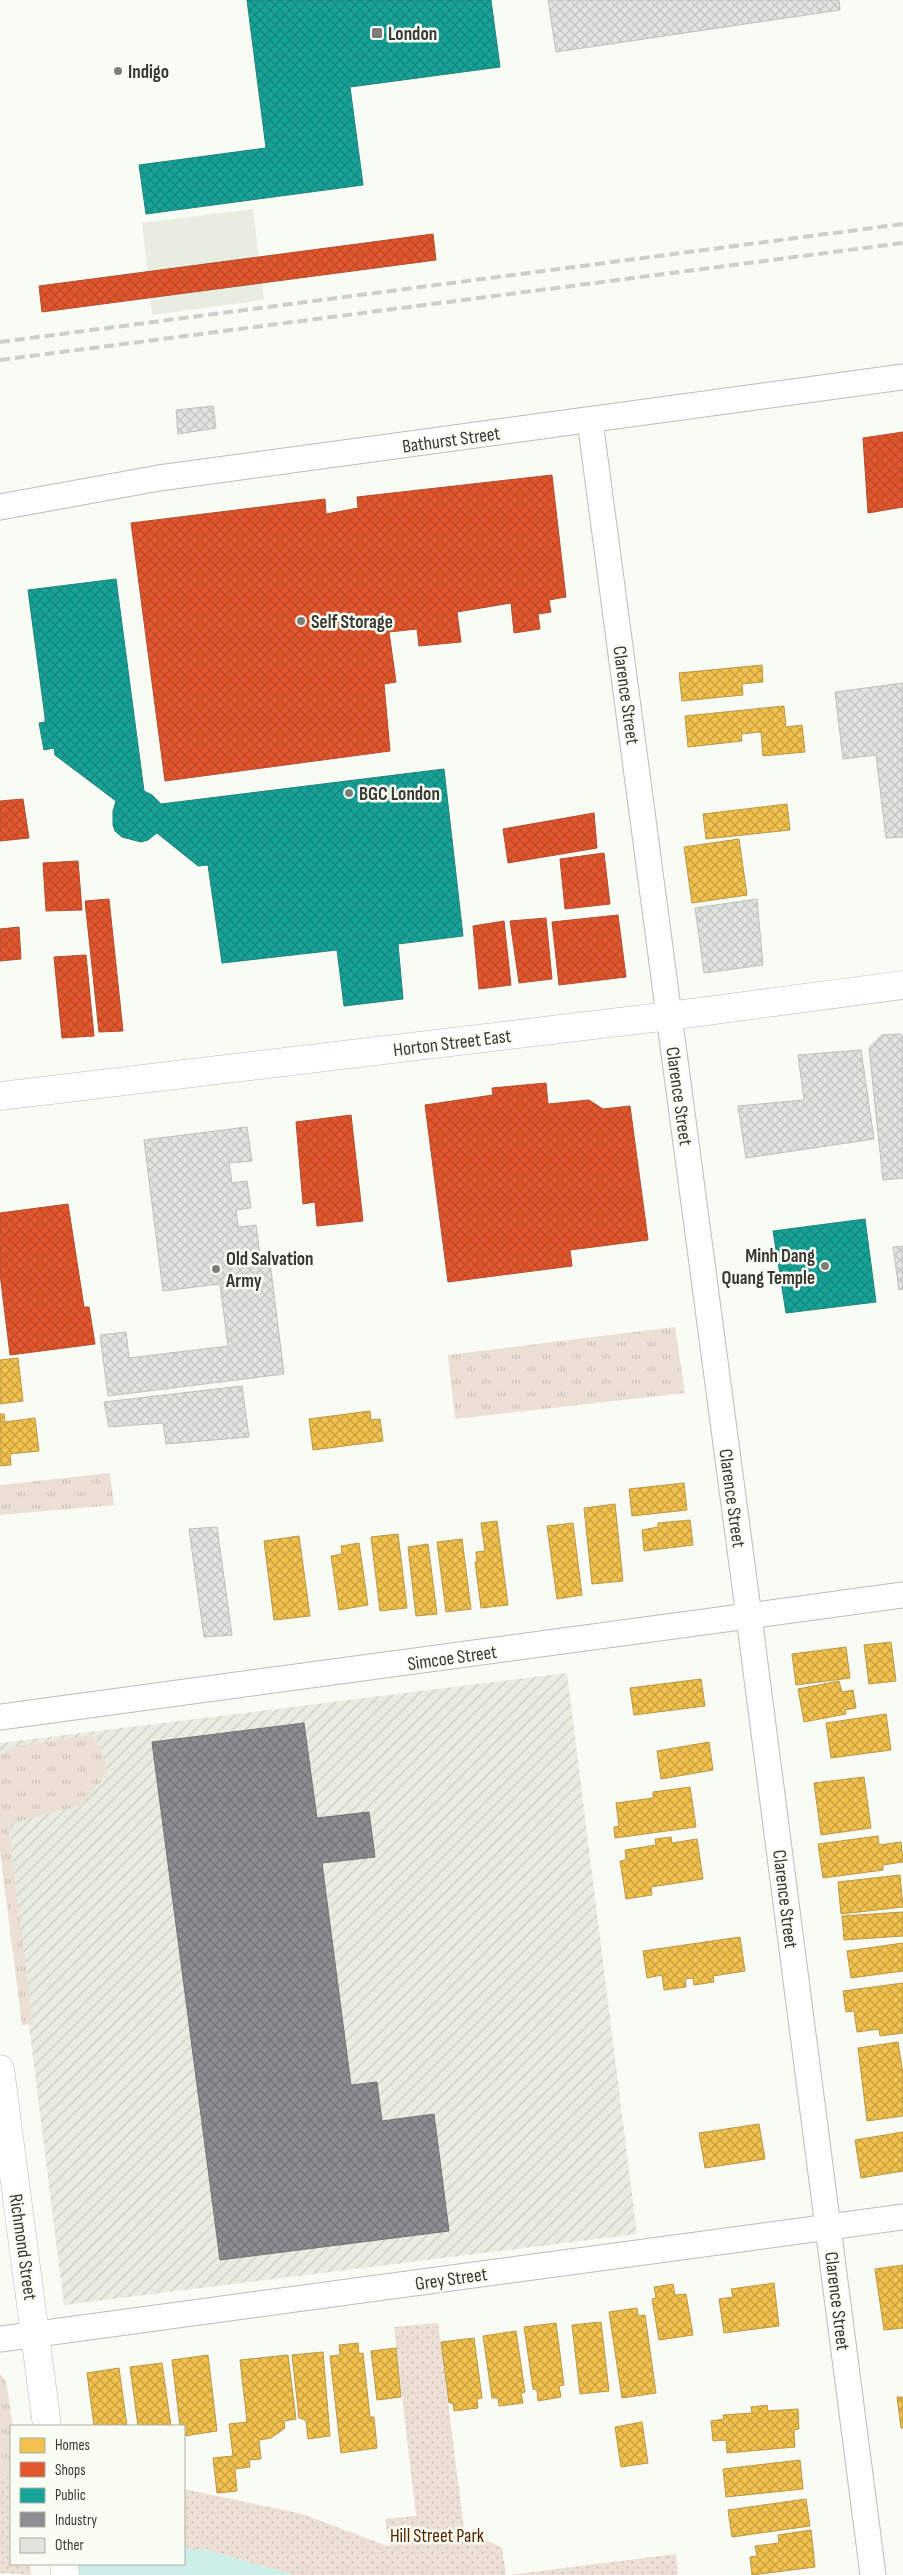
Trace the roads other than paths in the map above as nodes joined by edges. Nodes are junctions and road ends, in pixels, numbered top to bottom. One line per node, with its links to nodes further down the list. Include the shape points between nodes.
1 (903, 378): 2 (street, Bathurst Street)
2 (590, 421): 3 (street, Bathurst Street, via 159,478); 5 (street, Clarence Street)
3 (0, 507)
4 (903, 985): 5 (main road, Horton Street East)
5 (669, 1016): 6 (main road, Horton Street East); 8 (street, Clarence Street)
6 (0, 1096)
7 (903, 1595): 8 (street, Simcoe Street)
8 (749, 1617): 9 (street, Simcoe Street); 12 (street, Clarence Street)
9 (0, 1717)
10 (0, 2069): 13 (main road, Richmond Street)
11 (903, 2218): 12 (street, Grey Street)
12 (828, 2227): 13 (street, Grey Street); 16 (street, Clarence Street)
13 (36, 2334): 14 (street, Grey Street); 15 (main road, Richmond Street)
14 (0, 2339)
15 (47, 2425)
16 (873, 2575)

